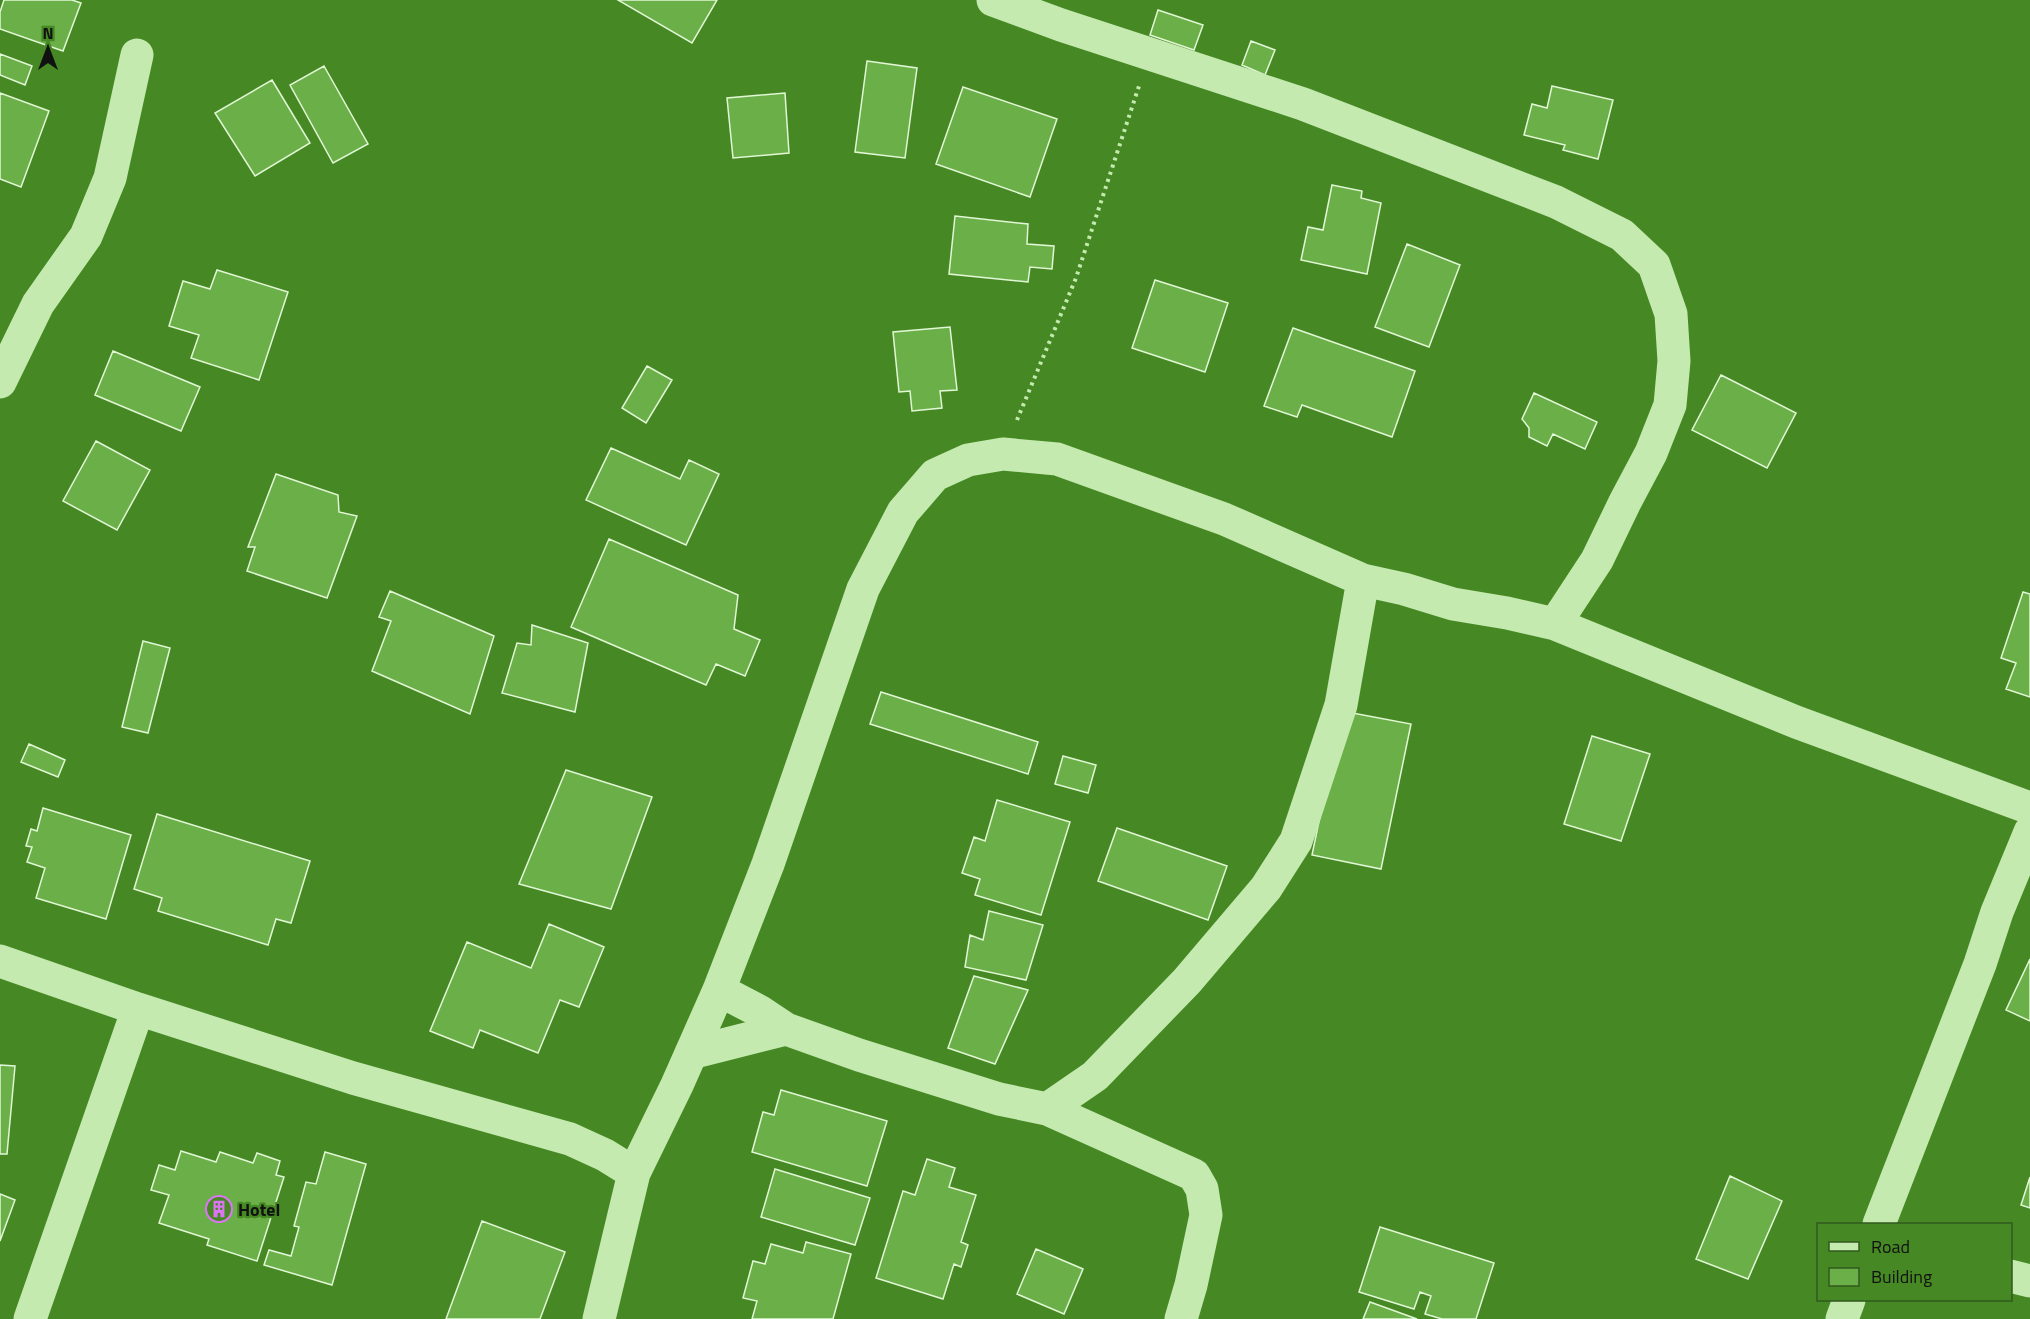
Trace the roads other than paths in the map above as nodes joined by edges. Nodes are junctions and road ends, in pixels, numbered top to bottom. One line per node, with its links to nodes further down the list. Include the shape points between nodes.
1 (993, 0): 5 (street, via 1303,104 1556,202 1622,235 1654,264 1671,314 1674,361 1670,405 1598,560)
2 (137, 55): 3 (street, via 110,178 87,236 38,304)
3 (0, 382)
4 (1363, 580): 5 (street, via 1453,604); 9 (street, via 1224,519 1057,459 1003,454 968,460 935,475 903,512 863,589 768,864); 13 (street, via 1341,705 1296,841 1266,888 1187,981 1095,1076)
5 (1555, 624): 6 (street, via 1796,722)
6 (2030, 808)
7 (2030, 832): 15 (street)
8 (0, 961): 10 (street)
9 (719, 990): 11 (street); 12 (street)
10 (138, 1010): 14 (street, via 353,1078 570,1139); 19 (street)
11 (786, 1029): 12 (street); 13 (street, via 999,1099)
12 (691, 1053): 14 (street)
13 (1047, 1109): 21 (street, via 1194,1175 1199,1181 1206,1215)
14 (634, 1173): 20 (street)
15 (1878, 1223)
16 (2012, 1276): 17 (street)
17 (2030, 1281)
18 (1848, 1301): 22 (street)
19 (30, 1319)
20 (599, 1319)
21 (1181, 1319)
22 (1842, 1319)

